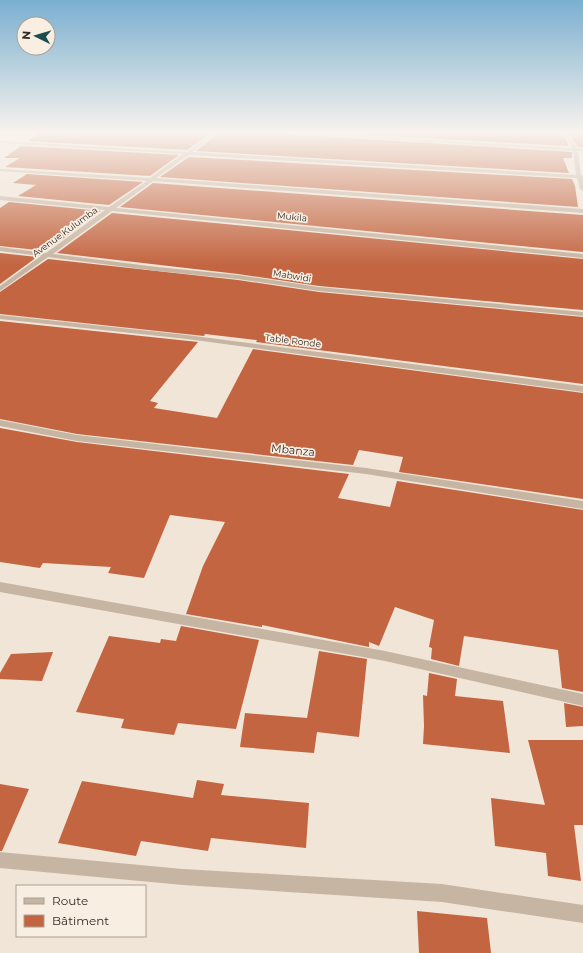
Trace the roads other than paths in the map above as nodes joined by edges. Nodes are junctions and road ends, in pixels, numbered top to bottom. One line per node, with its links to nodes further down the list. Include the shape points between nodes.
1 (89, 176): 4 (street)
2 (157, 176): 4 (street, Avenue Kulumba)
3 (581, 177): 5 (street)
4 (151, 181): 7 (street, Avenue Kulumba); 8 (street)
5 (583, 189)
6 (0, 198): 7 (street, Mukila)
7 (111, 210): 10 (street, Avenue Kulumba); 11 (street, Mukila)
8 (583, 211)
9 (0, 249): 10 (street, Mabwidi)
10 (47, 256): 12 (street, Avenue Kulumba); 13 (street, Mabwidi, via 238,277 319,289)
11 (583, 256)
12 (0, 288)
13 (583, 314)
14 (0, 317): 15 (street, Table Ronde, via 187,337)
15 (583, 388)
16 (0, 423): 17 (street, Mbanza, via 77,438 366,471)
17 (583, 505)
18 (0, 587): 19 (street, via 386,656)
19 (583, 700)
20 (0, 860): 21 (street, via 183,877 442,893)
21 (583, 914)

